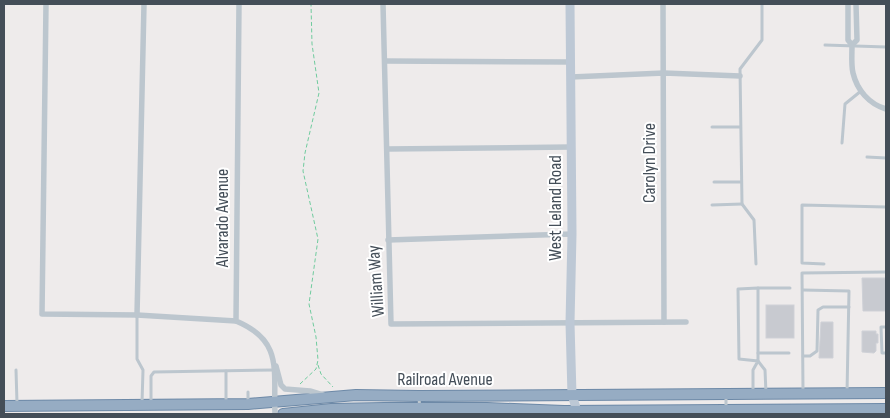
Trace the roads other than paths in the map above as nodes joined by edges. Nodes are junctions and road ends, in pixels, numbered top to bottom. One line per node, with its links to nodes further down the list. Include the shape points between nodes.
1 (46, 4): 43 (street, via 42,314)
2 (144, 4): 43 (street)
3 (238, 4): 44 (street, Alvarado Avenue)
4 (383, 4): 15 (street, William Way)
5 (570, 4): 16 (main road, West Leland Road)
6 (663, 4): 17 (street, Carolyn Drive)
7 (762, 4): 18 (lane, via 762,40 740,69)
8 (848, 4): 10 (street)
9 (856, 4): 11 (street)
10 (848, 15): 11 (lane); 13 (street, via 848,40)
11 (856, 15): 13 (street, via 857,40)
12 (825, 45): 13 (lane)
13 (852, 45): 14 (lane); 20 (street, via 853,72)
14 (886, 47)
15 (385, 61): 16 (street); 26 (street, William Way)
16 (571, 62): 19 (main road, West Leland Road)
17 (664, 73): 18 (street); 19 (street); 45 (street, Carolyn Drive)
18 (740, 76): 23 (lane)
19 (571, 77): 25 (main road, West Leland Road)
20 (861, 90): 21 (street, via 864,96); 24 (lane, via 845,104)
21 (886, 108)
22 (712, 127): 23 (lane)
23 (740, 127): 30 (lane)
24 (842, 142)
25 (571, 147): 26 (street); 34 (main road, West Leland Road)
26 (387, 149): 35 (street, William Way)
27 (867, 157): 28 (lane)
28 (886, 158)
29 (714, 182): 30 (lane)
30 (741, 182): 31 (lane)
31 (742, 204): 32 (lane); 36 (lane, via 754,220)
32 (712, 205)
33 (886, 207): 37 (lane, via 802,206 802,263)
34 (572, 234): 35 (street); 47 (main road, West Leland Road)
35 (388, 240): 47 (street, William Way, via 391,324)
36 (756, 264)
37 (824, 264)
38 (886, 272): 41 (lane, via 802,273)
39 (758, 288): 40 (lane); 49 (lane); 54 (lane, via 738,288 738,324 739,359)
40 (790, 288)
41 (802, 290): 42 (lane, via 849,291); 52 (lane)
42 (849, 306): 52 (lane, via 818,310 817,351); 61 (lane)
43 (138, 315): 44 (street); 74 (lane, via 137,359 143,370)
44 (236, 321): 53 (street, via 260,334)
45 (664, 322): 46 (street, William Way); 47 (street, William Way)
46 (686, 322)
47 (570, 323): 67 (main road, West Leland Road)
48 (886, 327): 51 (lane, via 881,327 882,353)
49 (758, 353): 50 (lane); 54 (lane)
50 (789, 353)
51 (886, 353)
52 (803, 356): 65 (lane)
53 (273, 358): 56 (street); 59 (street, via 285,389)
54 (758, 361): 63 (lane, via 753,370); 64 (lane, via 765,370)
55 (16, 370): 76 (lane)
56 (274, 370): 57 (lane); 71 (street)
57 (226, 371): 72 (lane); 74 (lane, via 154,372)
58 (248, 392): 73 (lane)
59 (331, 392): 69 (highway, Railroad Avenue); 70 (highway, Railroad Avenue)
60 (886, 392): 61 (highway, Railroad Avenue)
61 (847, 393): 66 (highway, Railroad Avenue)
62 (726, 394): 63 (highway, Railroad Avenue); 68 (highway, Railroad Avenue); 87 (lane)
63 (753, 394): 64 (highway, Railroad Avenue)
64 (766, 394): 65 (highway, Railroad Avenue)
65 (803, 394): 66 (highway, Railroad Avenue)
66 (816, 394): 89 (lane)
67 (572, 395): 68 (highway, Railroad Avenue); 69 (highway, Railroad Avenue); 83 (main road); 84 (main road, West Leland Road)
68 (680, 395): 86 (lane)
69 (418, 396): 80 (lane)
70 (290, 401): 71 (highway, Railroad Avenue); 92 (lane)
71 (275, 402): 73 (highway, Railroad Avenue); 91 (street)
72 (226, 404): 73 (highway, Railroad Avenue); 74 (highway, Railroad Avenue)
73 (248, 404)
74 (146, 405): 78 (highway, Railroad Avenue)
75 (4, 406): 76 (highway, Railroad Avenue)
76 (17, 406): 78 (highway, Railroad Avenue)
77 (884, 408): 90 (highway, Railroad Avenue)
78 (59, 410)
79 (339, 411): 80 (highway, Railroad Avenue); 92 (highway, Railroad Avenue)
80 (419, 411): 81 (highway, Railroad Avenue)
81 (440, 411): 82 (highway, Railroad Avenue)
82 (486, 411): 83 (highway, Railroad Avenue)
83 (564, 412): 84 (highway, Railroad Avenue)
84 (578, 412): 85 (highway, Railroad Avenue)
85 (652, 412): 86 (highway, Railroad Avenue)
86 (680, 412): 87 (highway, Railroad Avenue)
87 (726, 412): 88 (highway, Railroad Avenue)
88 (773, 412): 89 (highway, Railroad Avenue)
89 (817, 412): 90 (highway, Railroad Avenue)
90 (863, 412)
91 (275, 414)
92 (288, 414)

